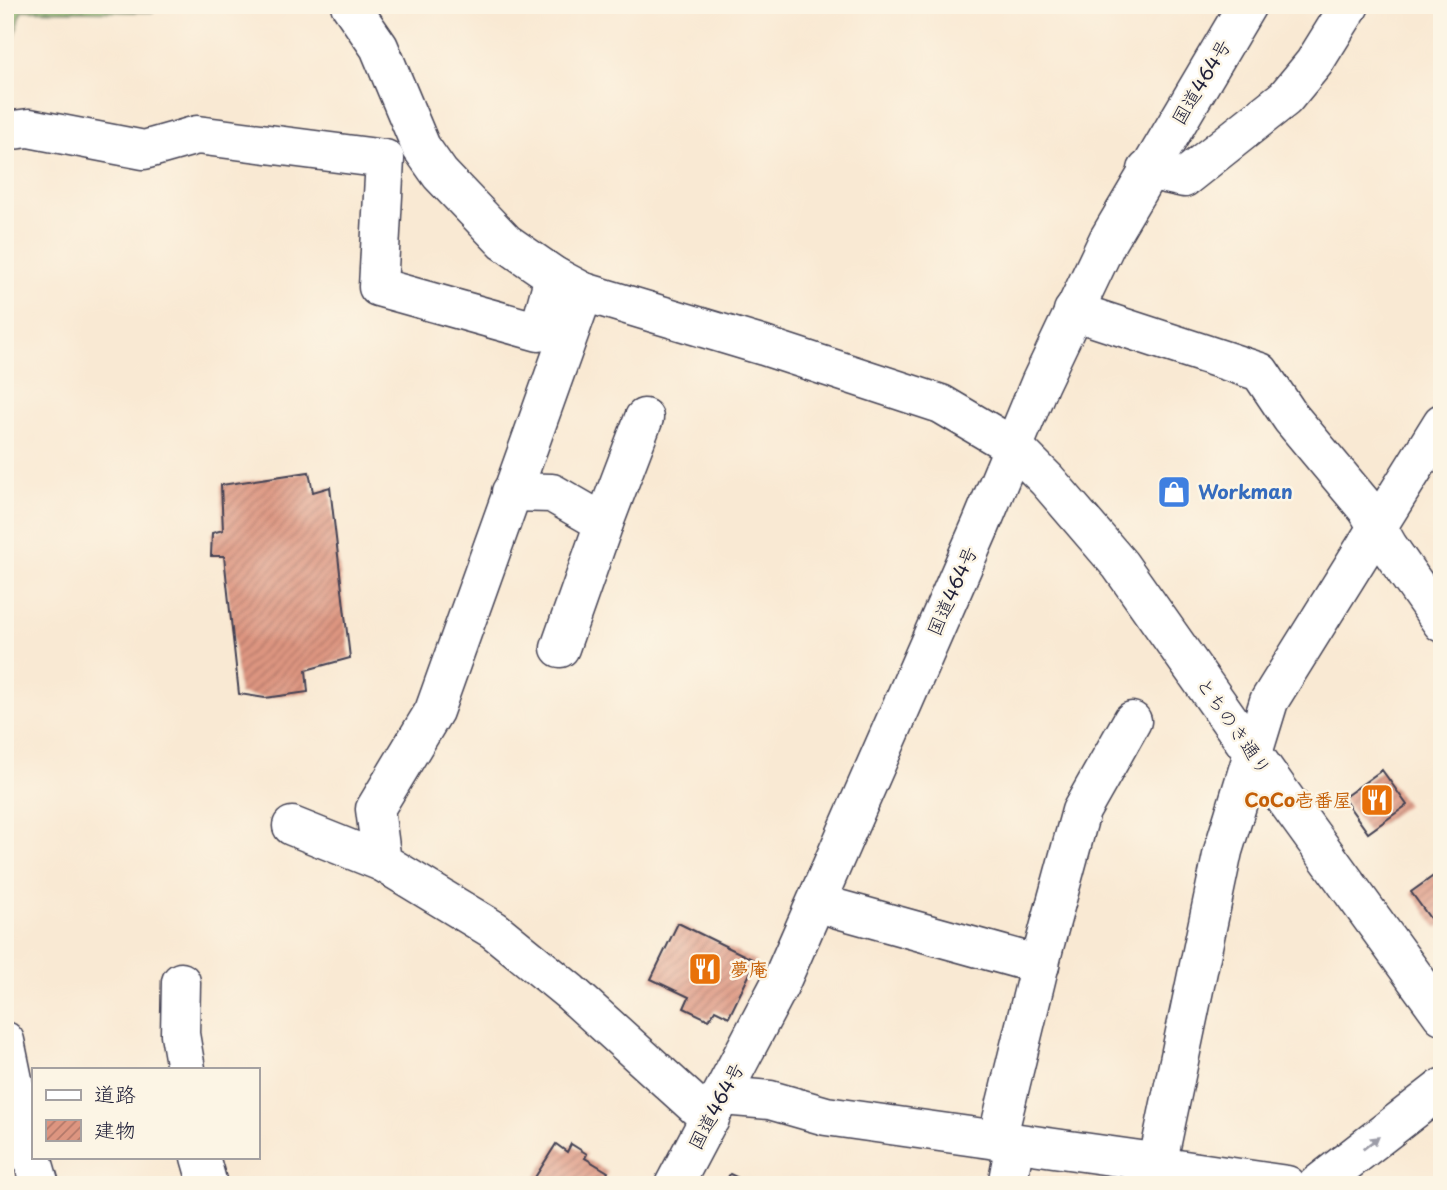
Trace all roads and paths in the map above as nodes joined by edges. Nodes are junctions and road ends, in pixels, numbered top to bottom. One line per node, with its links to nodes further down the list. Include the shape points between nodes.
1 (350, 5): 7 (main road, とちのき通り, via 379,47 421,147)
2 (376, 5): 7 (main road)
3 (1247, 5): 6 (main road, 国道464号)
4 (1350, 5): 6 (main road, via 1314,63 1285,98 1184,178)
5 (5, 131): 8 (main road, via 29,128 144,150 197,135 385,159 378,287 539,332)
6 (1147, 170): 9 (main road, 国道464号)
7 (467, 203): 8 (main road, とちのき通り, via 505,242)
8 (569, 284): 12 (main road, とちのき通り, via 941,404); 13 (main road)
9 (1073, 311): 12 (main road, 国道464号); 15 (main road, via 1260,372)
10 (644, 418): 14 (main road)
11 (1442, 423): 15 (main road)
12 (1014, 447): 19 (main road, とちのき通り, via 1120,565); 22 (main road, 国道464号)
13 (512, 492): 14 (main road, via 552,493); 21 (main road, via 434,710 374,809)
14 (604, 523): 17 (main road)
15 (1377, 526): 16 (main road); 19 (main road, via 1269,701)
16 (1442, 622)
17 (560, 648)
18 (1132, 721): 23 (main road, via 1081,811)
19 (1253, 752): 25 (main road, とちのき通り); 34 (main road, via 1223,851)
20 (292, 826): 21 (main road)
21 (382, 862): 29 (main road, via 494,930)
22 (817, 901): 23 (main road); 29 (main road, 国道464号)
23 (1040, 965): 30 (main road)
24 (181, 982): 27 (main road, via 180,1034)
25 (1442, 1015)
26 (5, 1041): 31 (main road)
27 (186, 1068)
28 (1442, 1088): 40 (main road, one-way to 28)
29 (716, 1107): 30 (main road, via 769,1100 826,1116); 37 (main road, 国道464号)
30 (1006, 1141): 34 (main road, via 1140,1160); 38 (main road)
31 (32, 1157)
32 (32, 1158): 35 (main road)
33 (200, 1158): 36 (main road)
34 (1155, 1175): 39 (main road)
35 (40, 1185)
36 (208, 1185)
37 (674, 1185)
38 (1007, 1185)
39 (1287, 1185)
40 (1317, 1185)

